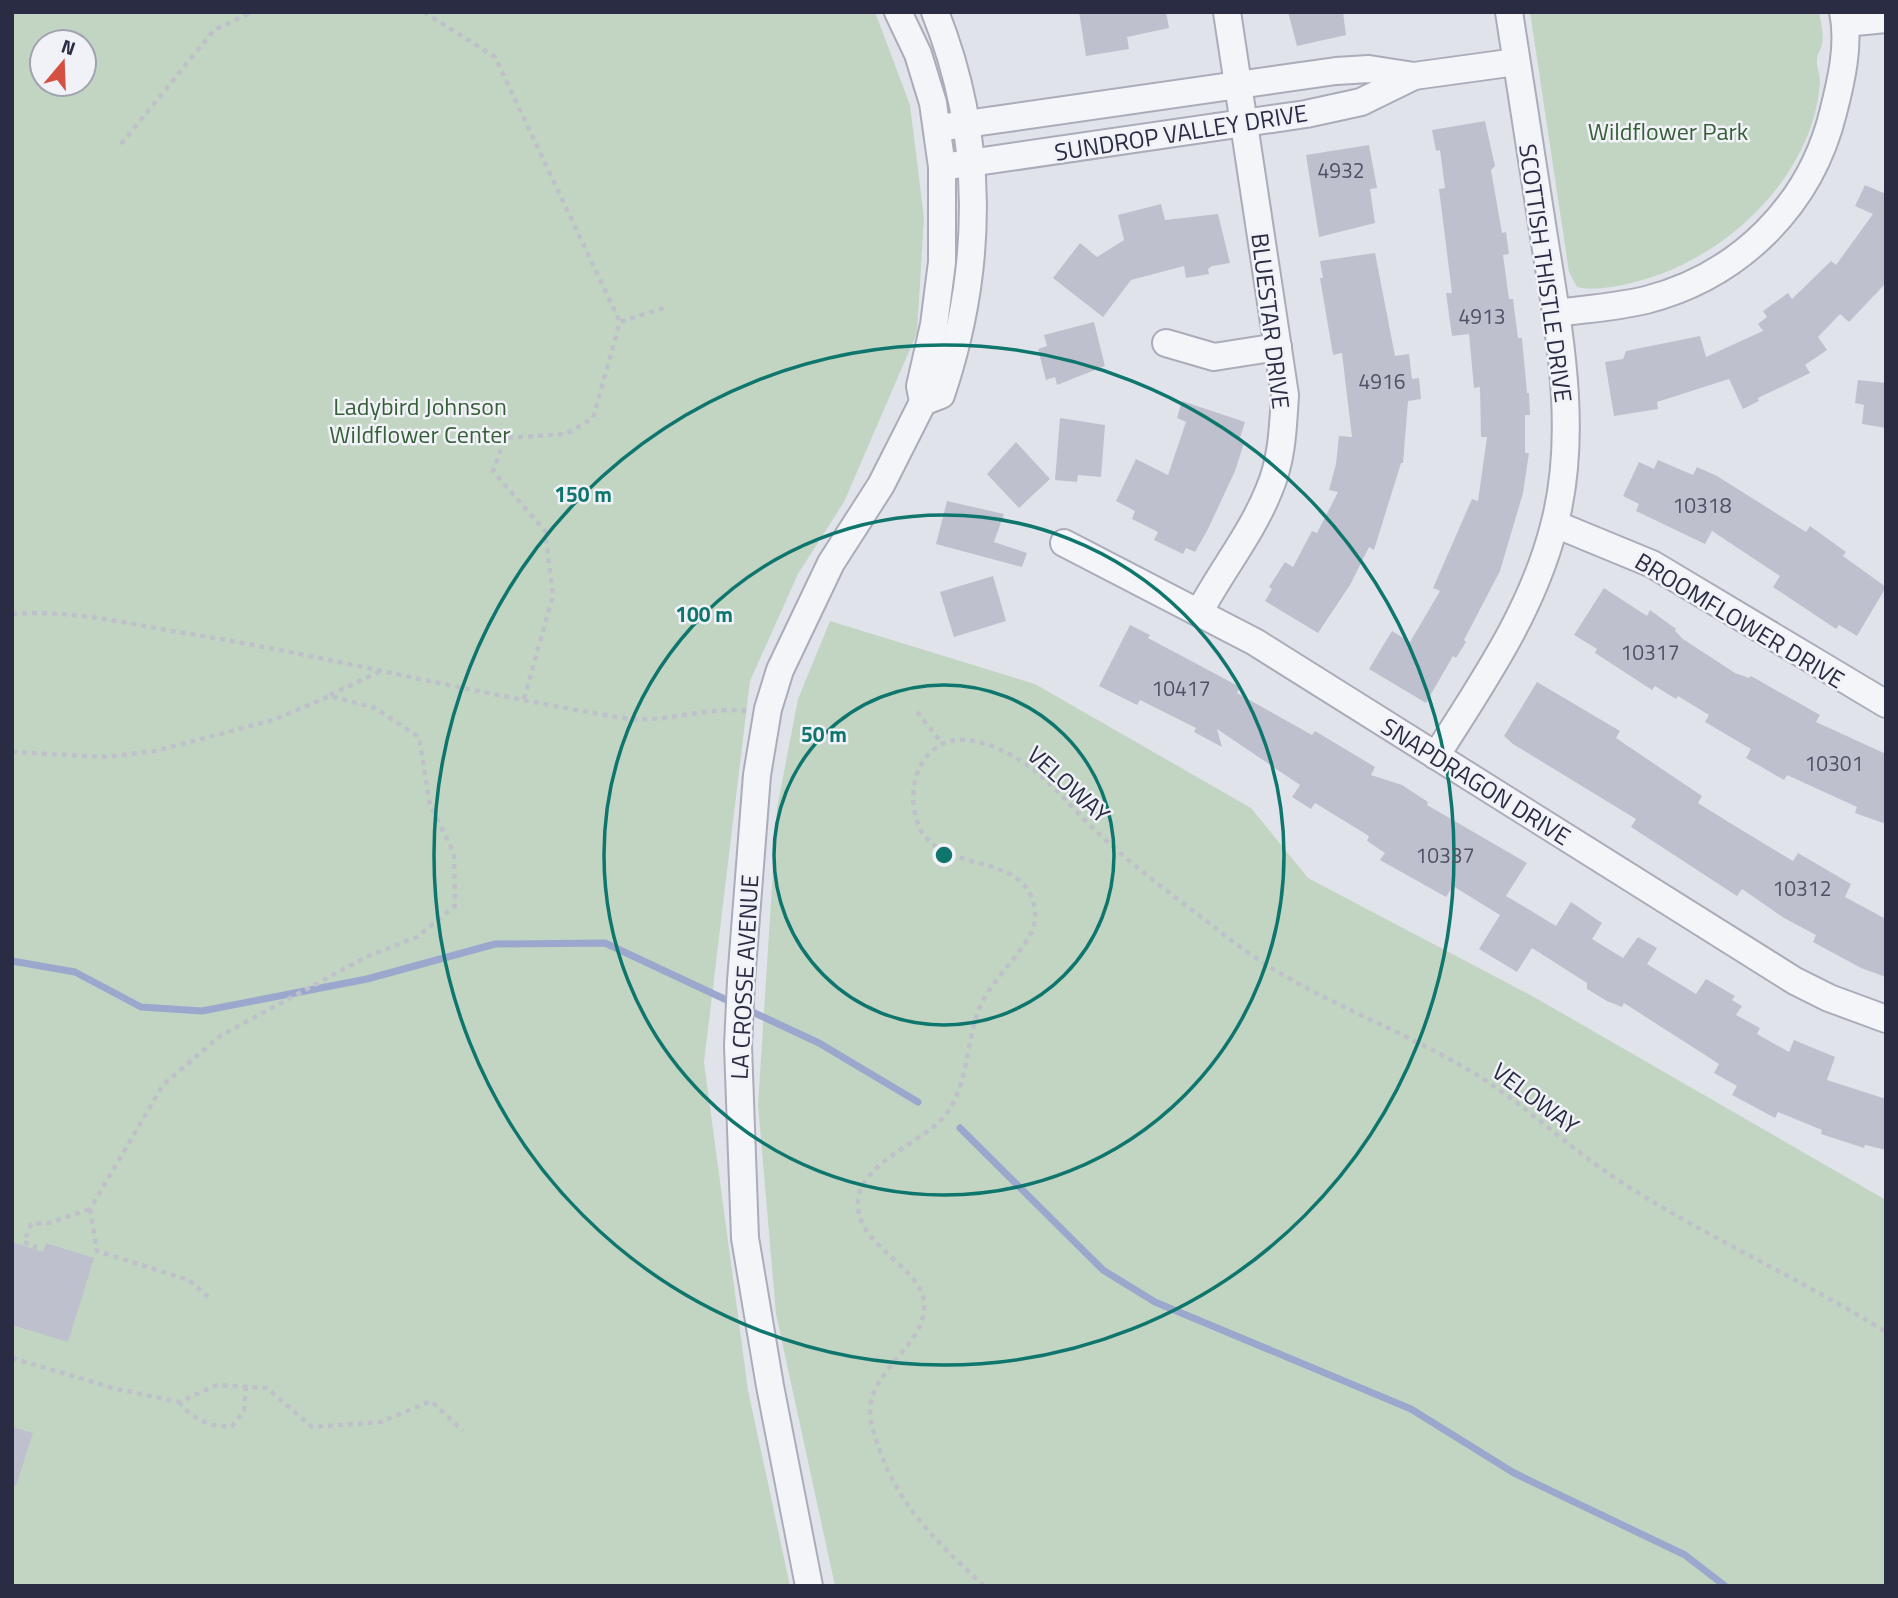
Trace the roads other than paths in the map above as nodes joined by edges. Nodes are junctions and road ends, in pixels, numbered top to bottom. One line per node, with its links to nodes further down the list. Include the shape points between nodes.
1 (898, 12): 12 (street, LA CROSSE AVENUE, via 918,54)
2 (935, 12): 10 (street, LA CROSSE AVENUE, via 952,55)
3 (1227, 12): 9 (street, BLUESTAR DRIVE)
4 (1509, 12): 7 (street, SCOTTISH THISTLE DRIVE)
5 (1844, 18): 6 (street); 15 (street, via 1838,92 1824,144 1808,180 1766,233 1727,264 1682,288 1645,300)
6 (1886, 19)
7 (1516, 62): 8 (street, SUNDROP VALLEY DRIVE); 15 (street, SCOTTISH THISTLE DRIVE)
8 (1414, 76): 9 (street, SUNDROP VALLEY DRIVE, via 1369,69); 11 (street, SUNDROP VALLEY DRIVE, via 1362,102)
9 (1238, 84): 10 (street, SUNDROP VALLEY DRIVE); 11 (street, BLUESTAR DRIVE)
10 (968, 124): 12 (street, SUNDROP VALLEY DRIVE); 13 (street, LA CROSSE AVENUE)
11 (1243, 124): 13 (street, SUNDROP VALLEY DRIVE); 17 (street, BLUESTAR DRIVE)
12 (938, 128): 14 (street, LA CROSSE AVENUE)
13 (972, 163): 14 (street, SUNDROP VALLEY DRIVE); 18 (street, LA CROSSE AVENUE, via 967,301 941,395)
14 (942, 167): 18 (street, LA CROSSE AVENUE, via 942,262 920,386)
15 (1556, 313): 19 (street, SCOTTISH THISTLE DRIVE, via 1565,439)
16 (1166, 343): 17 (street, via 1214,357)
17 (1278, 348): 21 (street, BLUESTAR DRIVE, via 1285,395 1276,472 1261,507)
18 (923, 402): 25 (street, LA CROSSE AVENUE, via 881,485 831,563 780,670 767,714 750,845 738,1046 745,1238)
19 (1555, 524): 22 (street, BROOMFLOWER DRIVE, via 1652,564); 23 (street, SCOTTISH THISTLE DRIVE, via 1510,638)
20 (1064, 543): 21 (street, SNAPDRAGON DRIVE)
21 (1200, 611): 23 (street, SNAPDRAGON DRIVE)
22 (1886, 705)
23 (1436, 756): 24 (street, SNAPDRAGON DRIVE, via 1795,981)
24 (1886, 1019)
25 (809, 1586)

